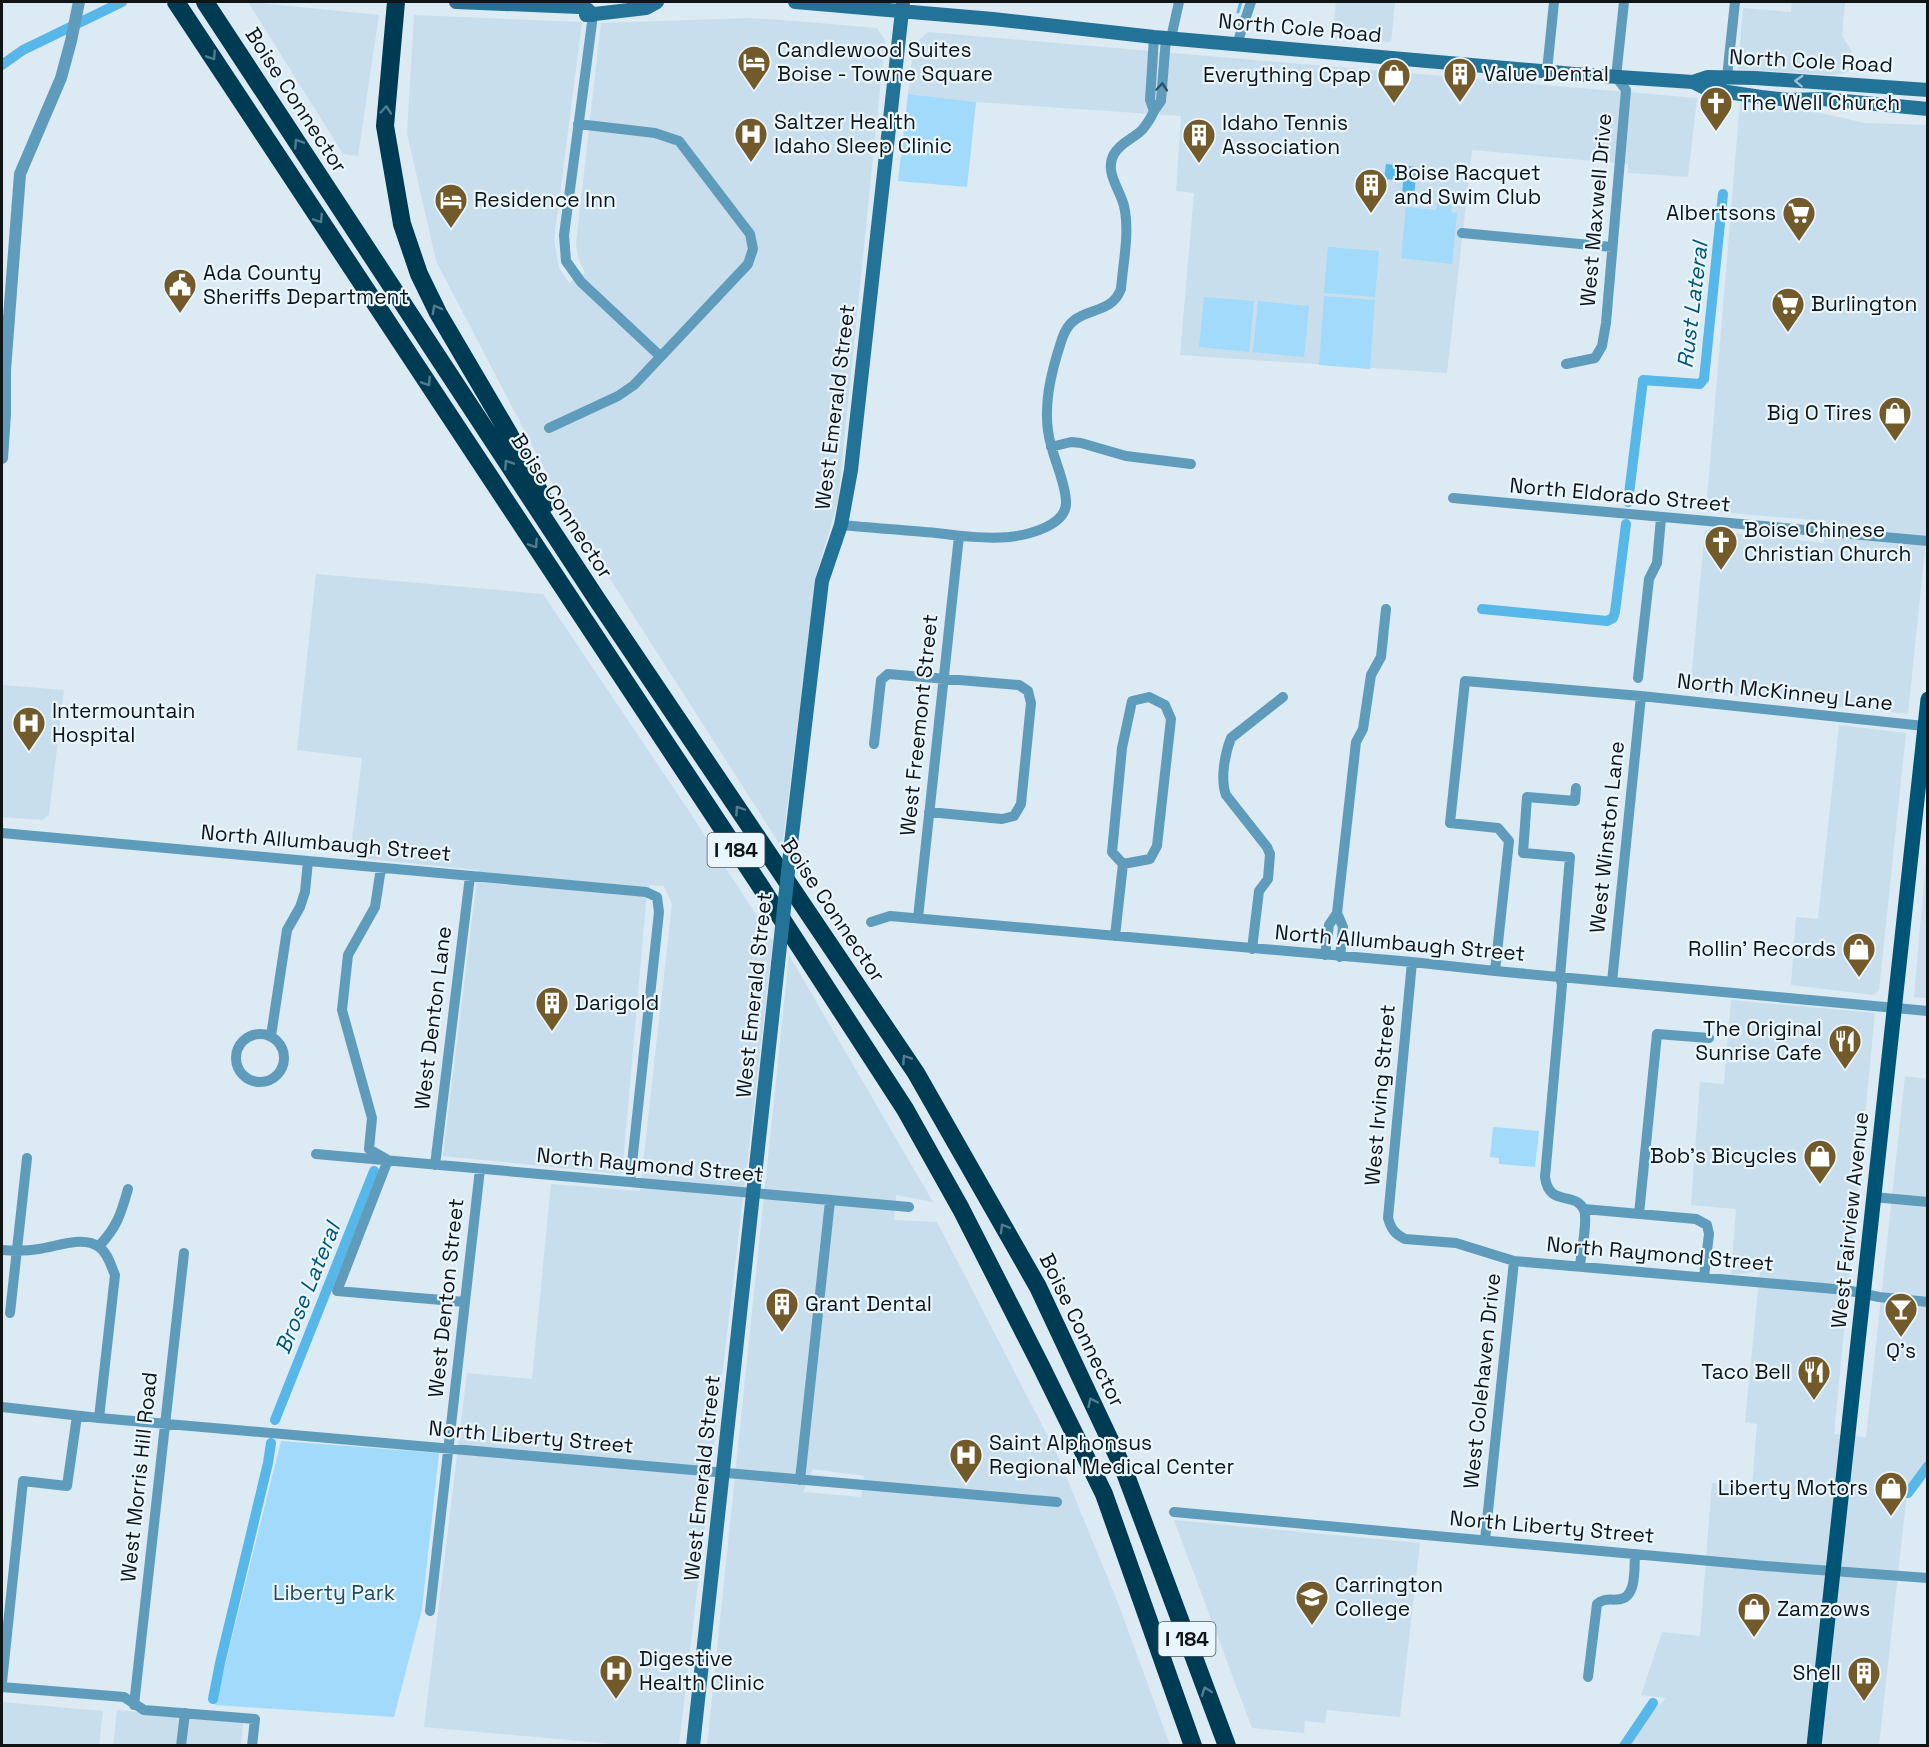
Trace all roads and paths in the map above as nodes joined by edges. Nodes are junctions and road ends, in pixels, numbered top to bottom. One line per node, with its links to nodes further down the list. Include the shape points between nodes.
1 (79, 2): 30 (street, via 61,78 20,174)
2 (205, 2): 40 (highway, Boise Connector / I 184, one-way to 2)
3 (396, 2): 40 (highway, one-way to 3, via 508,432 438,313 402,224 385,126)
4 (456, 2): 13 (main road)
5 (650, 2): 16 (main road, via 599,7)
6 (657, 2): 16 (main road, via 646,8)
7 (795, 2): 15 (main road, North Cole Road)
8 (1179, 2): 17 (street)
9 (1251, 2): 18 (street)
10 (1554, 2): 19 (street)
11 (1624, 2): 20 (street, West Maxwell Drive)
12 (1735, 2): 21 (street)
13 (545, 4): 16 (main road, via 553,14)
14 (178, 5): 119 (highway, Boise Connector / I 184, one-way to 119, via 905,1109 1012,1308 1104,1494)
15 (902, 6): 17 (main road, North Cole Road); 37 (main road, West Emerald Street, via 851,470)
16 (593, 15): 25 (street)
17 (1164, 38): 18 (main road, North Cole Road); 32 (street, via 1161,101 1141,131 1122,143 1111,162 1125,211 1120,289 1112,304 1070,322 1063,335 1048,389)
18 (1237, 44): 19 (main road, North Cole Road)
19 (1547, 71): 20 (main road, North Cole Road)
20 (1616, 77): 22 (main road, North Cole Road); 27 (street, West Maxwell Drive, via 1626,90)
21 (1726, 77): 22 (main road, North Cole Road); 23 (main road, North Cole Road, one-way to 21)
22 (1693, 82): 24 (main road, North Cole Road, via 1707,89 1770,98)
23 (1928, 90)
24 (1928, 109)
25 (578, 124): 28 (street, via 564,235 566,261 581,282); 28 (street, via 655,133 679,141 750,234 753,249 748,264)
26 (1462, 233): 27 (street)
27 (1612, 247): 29 (street, West Maxwell Drive, via 1602,346 1595,358)
28 (660, 356): 31 (street, via 618,396)
29 (1566, 364)
30 (3, 370): 33 (street)
31 (549, 428)
32 (1051, 447): 34 (street, via 1081,443 1126,456); 38 (street, via 1066,499 1064,512 1056,521 1009,537)
33 (2, 458)
34 (1191, 464)
35 (1453, 498): 36 (street, North Eldorado Street)
36 (1661, 518): 39 (street, North Eldorado Street); 43 (street, via 1657,563 1649,579)
37 (841, 525): 38 (street); 78 (main road, West Emerald Street, bridge, via 822,581)
38 (958, 536): 42 (street, West Freemont Street)
39 (1928, 541)
40 (598, 601): 120 (highway, Boise Connector / I 184, one-way to 40, via 1124,1470 1038,1287 916,1073)
41 (1386, 609): 56 (street, via 1380,657 1371,675 1363,729 1356,742)
42 (943, 678): 48 (street, via 888,674 881,680); 50 (street, West Freemont Street); 50 (street, via 1019,684 1028,691 1031,703 1021,804 1014,816 1002,819)
43 (1638, 678)
44 (1641, 696): 47 (street, North McKinney Lane); 64 (street, North McKinney Lane, via 1465,681 1450,824 1498,828 1509,841); 66 (street, West Winston Lane)
45 (1283, 697): 60 (street, via 1231,738 1223,787 1270,854 1268,879 1258,891)
46 (1928, 699): 47 (main road, West Fairview Avenue)
47 (1924, 726): 67 (main road, West Fairview Avenue)
48 (874, 744)
49 (1576, 788): 65 (street, via 1575,801 1527,797 1523,853 1570,857)
50 (929, 812): 57 (street, West Freemont Street)
51 (2, 833): 52 (street, North Allumbaugh Street)
52 (308, 861): 54 (street, North Allumbaugh Street); 69 (street, via 305,892 287,930)
53 (1123, 864): 53 (street, via 1112,852 1122,748 1132,701 1149,697 1165,705 1171,719 1157,846 1150,859); 59 (street)
54 (381, 868): 55 (street, North Allumbaugh Street); 73 (street, via 375,907 348,955 342,1010 372,1118 369,1149)
55 (470, 876): 74 (street, West Denton Lane); 76 (street, North Allumbaugh Street, via 646,892 657,897 659,912)
56 (1337, 913): 61 (street, via 1329,926); 62 (street, via 1342,927)
57 (918, 918): 58 (street, North Allumbaugh Street, via 890,916); 59 (street, North Allumbaugh Street)
58 (871, 922)
59 (1115, 936): 60 (street, North Allumbaugh Street)
60 (1252, 949): 61 (street, North Allumbaugh Street)
61 (1326, 955): 62 (street, North Allumbaugh Street)
62 (1340, 957): 63 (street, North Allumbaugh Street)
63 (1412, 962): 64 (street, North Allumbaugh Street); 85 (street, West Irving Street, via 1388,1218)
64 (1495, 971): 65 (street, North Allumbaugh Street)
65 (1560, 977): 66 (street, North Allumbaugh Street); 83 (street, via 1545,1177 1554,1196 1576,1201)
66 (1612, 982): 67 (street, North Allumbaugh Street)
67 (1894, 1008): 68 (street, North Allumbaugh Street); 79 (main road, West Fairview Avenue)
68 (1928, 1011)
69 (271, 1036): 69 (street, via 247,1036 237,1048 236,1064 252,1081 268,1081 284,1063 282,1047)
70 (1709, 1038): 84 (street, via 1657,1034)
71 (316, 1154): 73 (street, North Raymond Street)
72 (27, 1158): 88 (street)
73 (388, 1160): 74 (street, North Raymond Street); 94 (street, via 337,1291)
74 (435, 1165): 75 (street, North Raymond Street)
75 (480, 1169): 76 (street, North Raymond Street); 94 (street, West Denton Street)
76 (630, 1182): 78 (street, North Raymond Street)
77 (128, 1189): 86 (street, via 120,1218)
78 (754, 1193): 80 (street, North Raymond Street); 102 (main road, West Emerald Street)
79 (1873, 1197): 81 (street); 93 (main road, West Fairview Avenue)
80 (830, 1201): 82 (street, North Raymond Street); 103 (street)
81 (1928, 1202)
82 (909, 1207)
83 (1584, 1209): 84 (street); 91 (street)
84 (1639, 1214): 92 (street, via 1696,1219 1707,1226)
85 (1393, 1232): 90 (street, North Raymond Street, via 1405,1239 1456,1244)
86 (99, 1246): 88 (street, via 73,1242); 99 (street, via 115,1275)
87 (2, 1250): 88 (street)
88 (17, 1250): 96 (street)
89 (184, 1253): 100 (street, West Morris Hill Road)
90 (1514, 1261): 91 (street, North Raymond Street); 106 (street, West Colehaven Drive)
91 (1580, 1266): 92 (street, North Raymond Street)
92 (1704, 1277): 93 (street, North Raymond Street)
93 (1863, 1294): 95 (street, North Raymond Street); 108 (main road, West Fairview Avenue)
94 (465, 1302): 101 (street, West Denton Street)
95 (1928, 1302)
96 (10, 1312)
97 (2, 1407): 98 (street, North Liberty Street)
98 (77, 1416): 99 (street, North Liberty Street); 112 (street, via 67,1486 23,1481)
99 (99, 1418): 100 (street, North Liberty Street)
100 (165, 1424): 101 (street, North Liberty Street); 114 (street, West Morris Hill Road)
101 (449, 1448): 102 (street, North Liberty Street); 110 (street, West Denton Street)
102 (723, 1473): 103 (street, North Liberty Street); 118 (main road, West Emerald Street)
103 (800, 1480): 104 (street, North Liberty Street)
104 (1057, 1502)
105 (1174, 1512): 106 (street, North Liberty Street)
106 (1485, 1540): 107 (street, North Liberty Street)
107 (1635, 1554): 108 (street, North Liberty Street); 111 (street, via 1629,1594 1597,1604)
108 (1833, 1570): 109 (street, North Liberty Street); 121 (main road, West Fairview Avenue)
109 (1928, 1578)
110 (430, 1611)
111 (1588, 1677)
112 (2, 1682)
113 (2, 1687): 114 (street, via 124,1697)
114 (134, 1704): 115 (street, via 144,1710)
115 (184, 1713): 116 (street); 117 (street, via 255,1719)
116 (181, 1746)
117 (252, 1746)
118 (693, 1746)
119 (1193, 1746)
120 (1227, 1746)
121 (1814, 1746)

